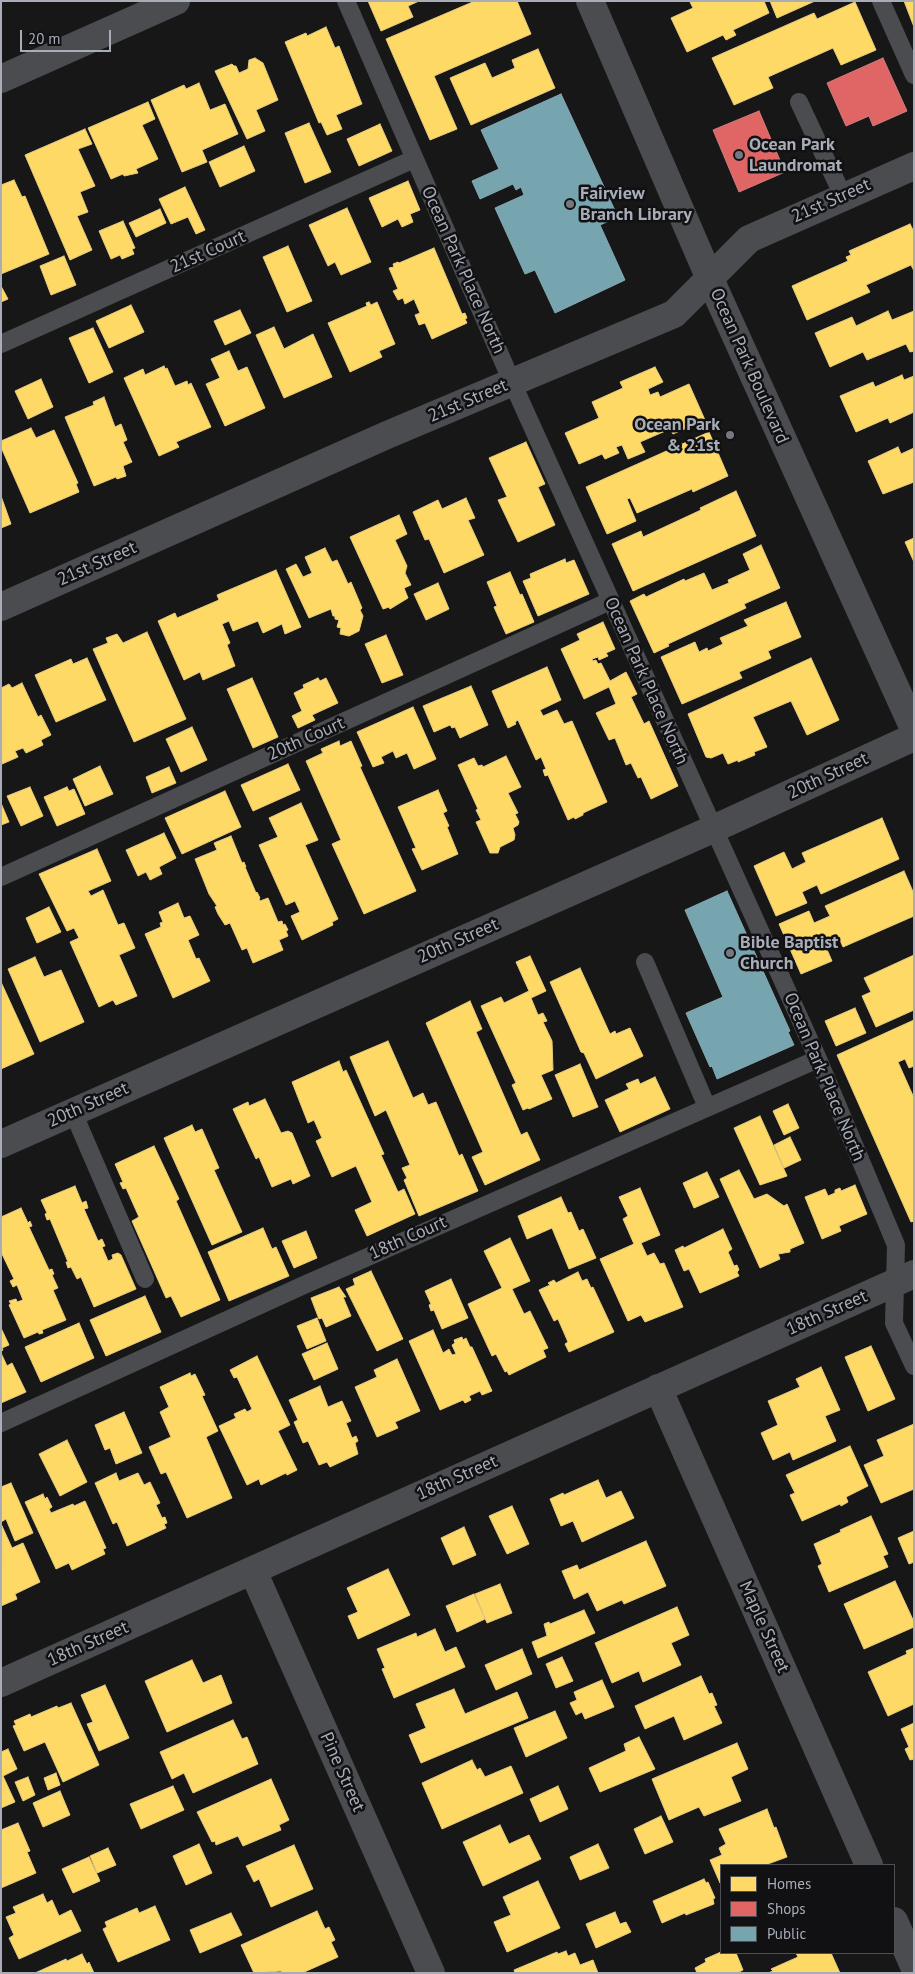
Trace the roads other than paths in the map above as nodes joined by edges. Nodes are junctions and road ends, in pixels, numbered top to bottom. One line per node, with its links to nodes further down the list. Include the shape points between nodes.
1 (176, 1): 6 (street)
2 (346, 1): 8 (lane, Ocean Park Place North)
3 (590, 1): 11 (street, Ocean Park Boulevard)
4 (881, 1): 5 (lane)
5 (914, 75)
6 (1, 79)
7 (799, 102): 10 (lane)
8 (414, 159): 12 (lane, 21st Court); 13 (lane, Ocean Park Place North)
9 (914, 166): 10 (street, 21st Street)
10 (843, 196): 11 (street, 21st Street, via 749,239)
11 (710, 279): 13 (street, 21st Street, via 674,314); 16 (street, Ocean Park Boulevard)
12 (1, 344)
13 (512, 382): 14 (lane, Ocean Park Place North); 15 (street, 21st Street, via 387,434)
14 (610, 601): 18 (lane, Ocean Park Place North); 19 (lane, 20th Court)
15 (1, 606)
16 (914, 729)
17 (914, 737): 18 (street, 20th Street)
18 (713, 829): 21 (lane, Ocean Park Place North); 23 (street, 20th Street)
19 (1, 877)
20 (645, 962): 22 (lane)
21 (818, 1059): 22 (lane, 18th Court); 25 (lane, Ocean Park Place North, via 896,1245)
22 (707, 1107): 29 (lane, 18th Court)
23 (73, 1112): 24 (street, 20th Street); 26 (lane)
24 (1, 1144)
25 (904, 1278): 27 (lane, Ocean Park Place North, via 894,1323); 28 (street, 18th Street)
26 (145, 1279)
27 (914, 1366)
28 (658, 1388): 30 (street, 18th Street); 32 (street, Maple Street)
29 (1, 1423)
30 (253, 1570): 31 (street, 18th Street); 35 (street, Pine Street)
31 (1, 1683)
32 (869, 1864)
33 (895, 1922): 34 (street)
34 (914, 1966)
35 (432, 1973)

